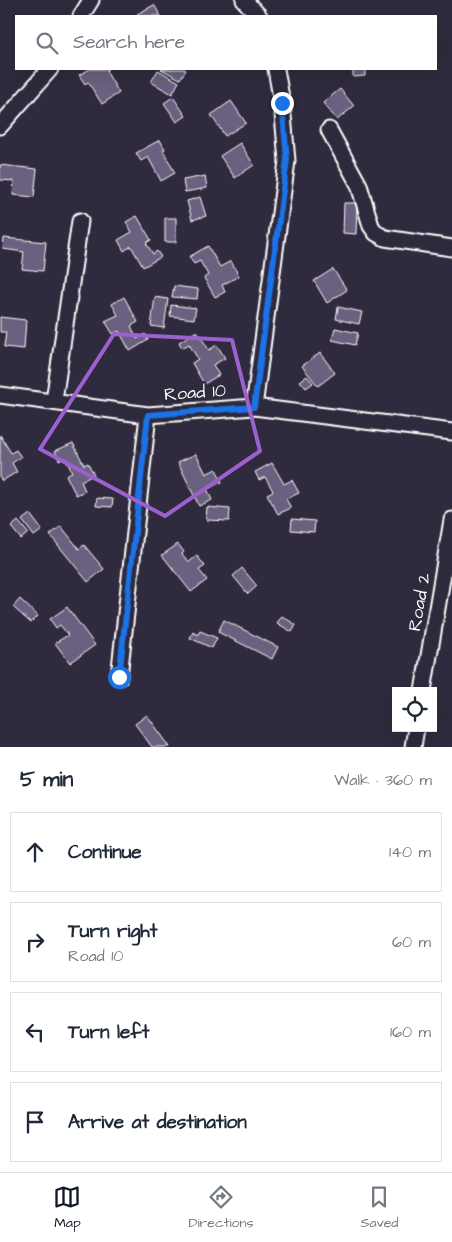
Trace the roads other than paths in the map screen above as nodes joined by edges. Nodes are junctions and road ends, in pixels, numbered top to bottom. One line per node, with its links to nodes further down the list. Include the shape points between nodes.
1 (91, 0): 3 (street)
2 (244, 0): 4 (street)
3 (82, 15)
4 (258, 15)
5 (49, 70): 7 (street)
6 (276, 70): 13 (street, via 287,160)
7 (0, 126)
8 (329, 130): 10 (street, via 359,185 376,233 385,238)
9 (80, 221): 12 (street)
10 (452, 248)
11 (0, 395): 12 (street, Road 10)
12 (54, 401): 14 (street, Road 10)
13 (254, 407): 14 (street, Road 10); 15 (street, Road 10)
14 (148, 415): 17 (street)
15 (452, 432)
16 (452, 520): 18 (street, Road 2)
17 (119, 677)
18 (424, 687)
19 (415, 732): 20 (street)
20 (413, 747)

